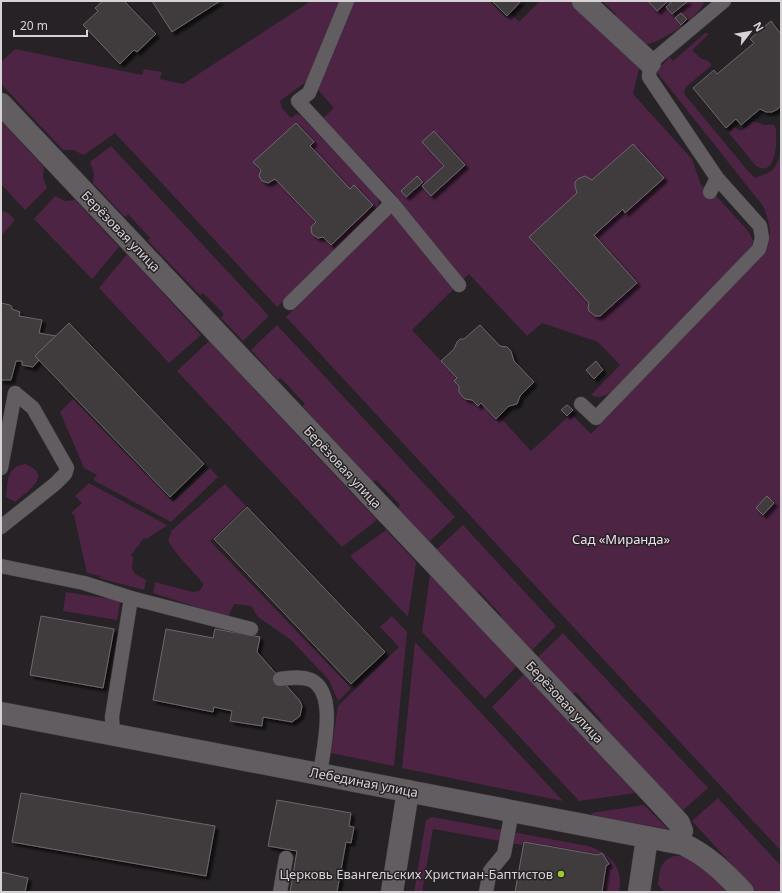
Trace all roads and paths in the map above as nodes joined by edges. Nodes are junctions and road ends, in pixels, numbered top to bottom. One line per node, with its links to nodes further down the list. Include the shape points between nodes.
1 (347, 1): 8 (lane, via 309,93 298,101)
2 (724, 1): 4 (lane)
3 (595, 6): 4 (street)
4 (650, 63): 6 (lane, via 649,77)
5 (1, 104): 23 (street, Берёзовая улица, via 660,802 679,823)
6 (716, 178): 7 (lane); 11 (lane, via 760,226 762,238 759,249 596,418)
7 (710, 192)
8 (392, 203): 9 (lane); 10 (lane)
9 (459, 285)
10 (290, 303)
11 (581, 404)
12 (1, 468): 13 (lane, via 15,393 33,408 68,468 56,484)
13 (1, 527)
14 (1, 566): 15 (lane, via 84,583)
15 (132, 598): 16 (lane); 19 (lane, via 112,717)
16 (251, 629)
17 (280, 679): 20 (lane, via 296,677 311,680 320,688 326,701 326,728)
18 (1, 713): 19 (street, Лебединая улица)
19 (112, 735): 20 (street, Лебединая улица)
20 (320, 774): 21 (street, Лебединая улица)
21 (408, 791): 22 (street, Лебединая улица); 27 (street)
22 (512, 811): 24 (street, Лебединая улица); 28 (lane, via 504,854 490,871)
23 (682, 831)
24 (647, 838): 29 (street); 30 (street, Лебединая улица, via 683,844 700,853 720,868)
25 (286, 858): 26 (lane)
26 (280, 892)
27 (392, 892)
28 (486, 892)
29 (639, 892)
30 (743, 892)

